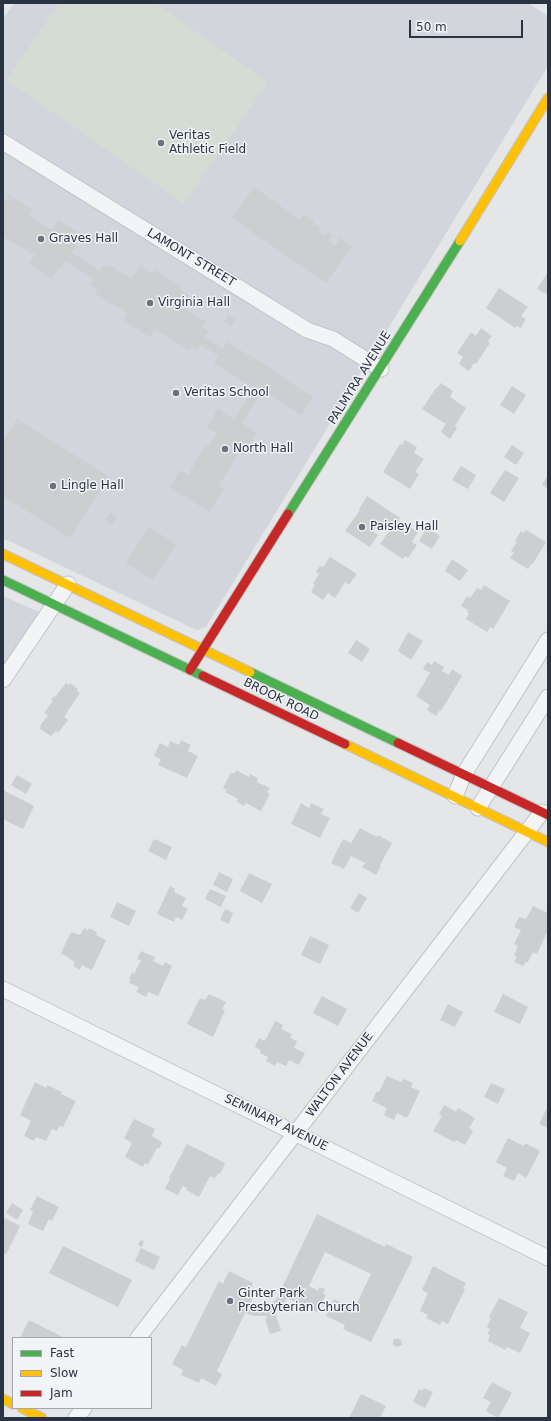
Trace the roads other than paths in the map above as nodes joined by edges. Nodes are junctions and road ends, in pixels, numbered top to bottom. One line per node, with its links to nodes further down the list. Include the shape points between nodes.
1 (548, 98): 3 (main road, PALMYRA AVENUE)
2 (3, 142): 3 (street, LAMONT STREET, via 307,330 333,339)
3 (381, 369): 9 (main road, PALMYRA AVENUE)
4 (3, 554): 6 (main road, BROOK ROAD)
5 (3, 580): 7 (main road, BROOK ROAD)
6 (68, 584): 7 (street); 9 (main road, BROOK ROAD)
7 (54, 604): 10 (main road, BROOK ROAD); 11 (street)
8 (548, 640): 13 (street)
9 (203, 649): 10 (main road, PALMYRA AVENUE); 13 (main road, BROOK ROAD)
10 (190, 670): 15 (main road, BROOK ROAD)
11 (3, 680)
12 (548, 697): 14 (street)
13 (464, 774): 14 (main road, BROOK ROAD); 15 (street)
14 (491, 787): 16 (street); 17 (main road, BROOK ROAD)
15 (455, 796): 16 (main road, BROOK ROAD)
16 (478, 808): 18 (main road, BROOK ROAD)
17 (545, 813): 18 (street, WALTON AVENUE)
18 (527, 831): 19 (main road, BROOK ROAD); 21 (street, WALTON AVENUE)
19 (548, 842)
20 (3, 989): 21 (street, SEMINARY AVENUE)
21 (295, 1133): 22 (street, SEMINARY AVENUE); 23 (street, WALTON AVENUE)
22 (548, 1258)
23 (139, 1337)
24 (3, 1399): 25 (main road)
25 (12, 1404)
26 (24, 1409): 28 (main road)
27 (83, 1409): 29 (street)
28 (42, 1418)
29 (76, 1418)

